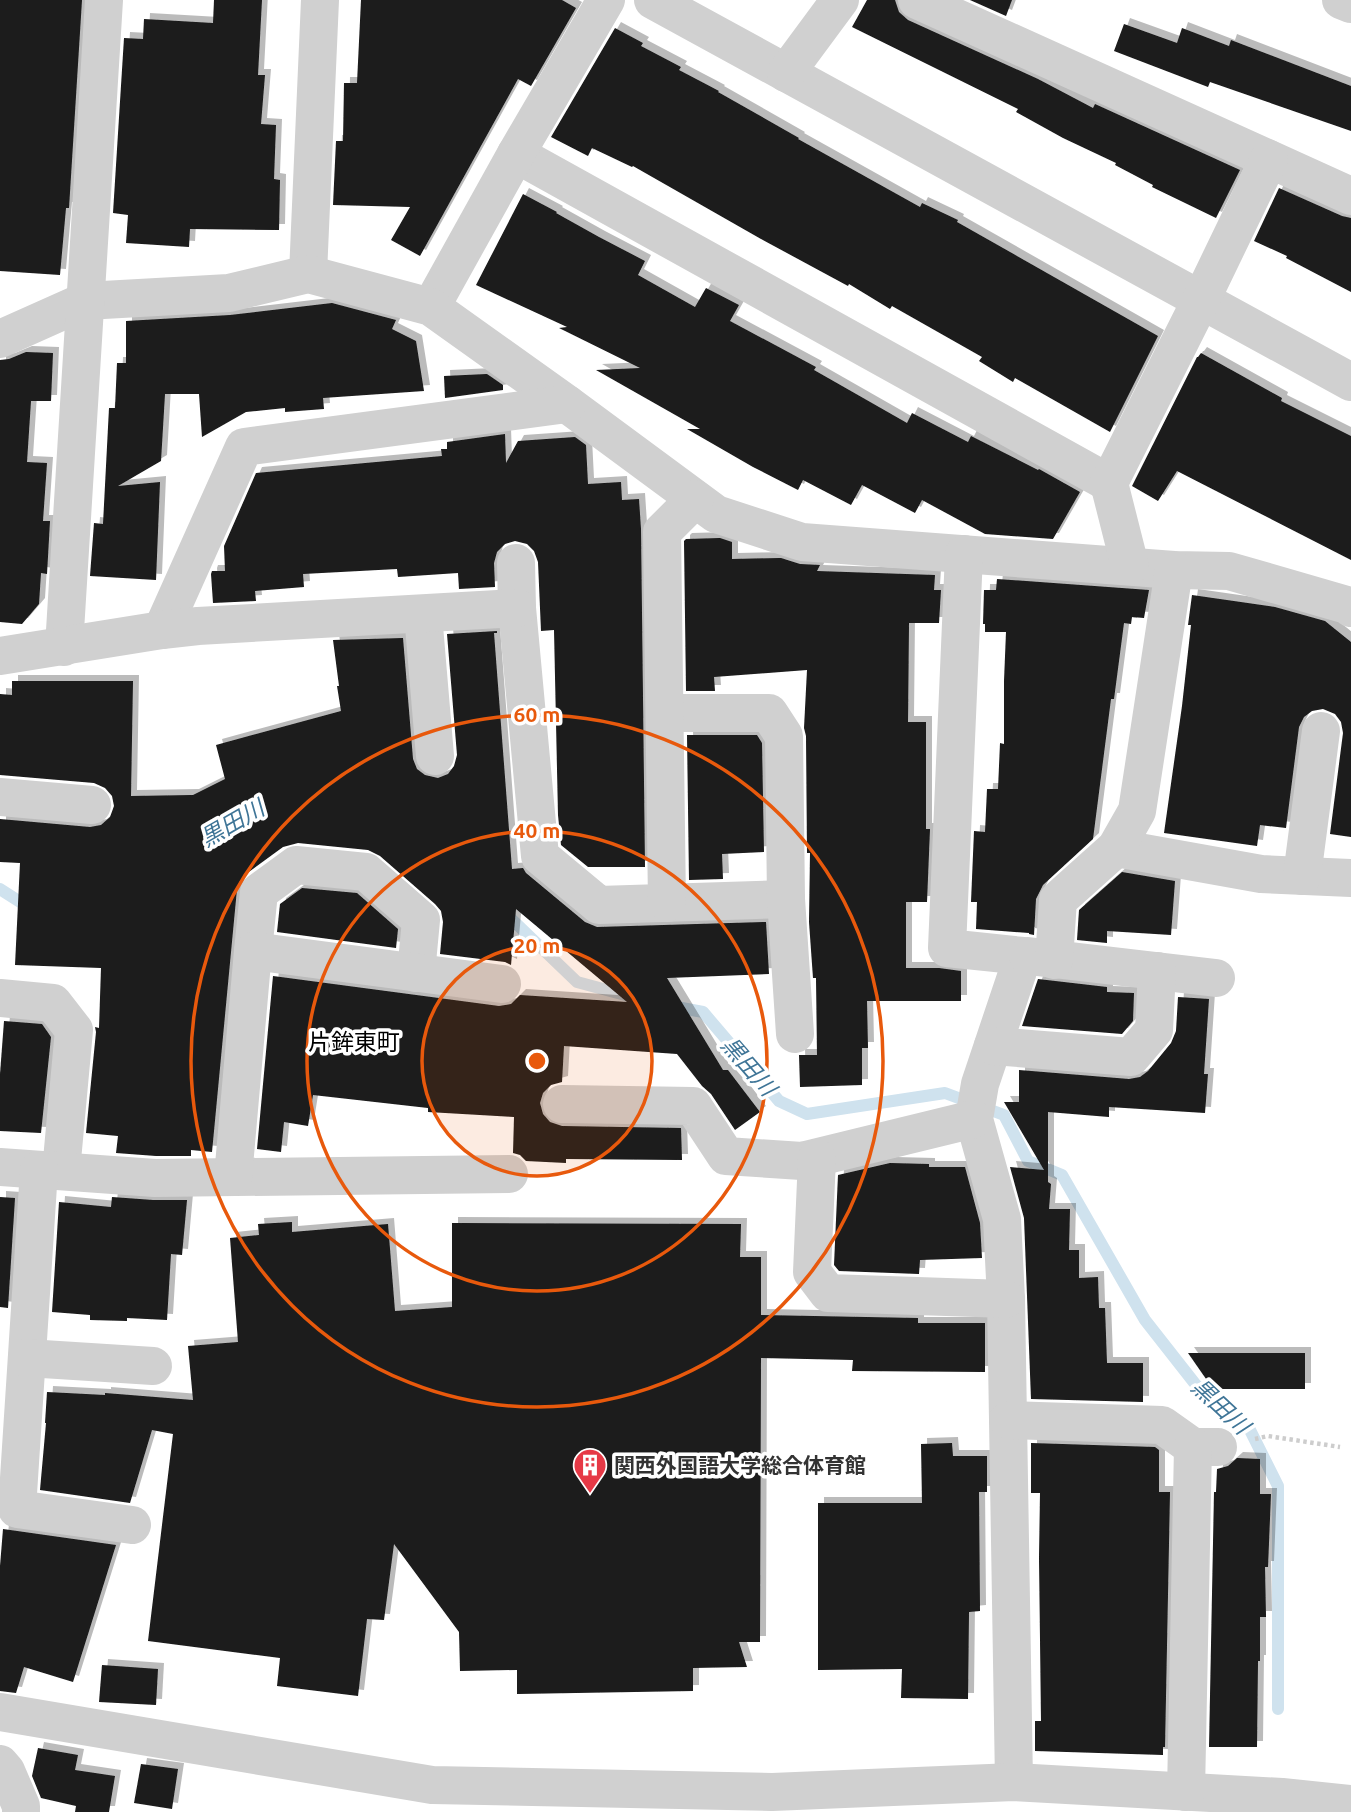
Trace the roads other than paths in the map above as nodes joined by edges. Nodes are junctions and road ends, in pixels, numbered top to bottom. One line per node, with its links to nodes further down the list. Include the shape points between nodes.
1 (104, 0): 15 (street)
2 (320, 0): 13 (street)
3 (606, 0): 10 (street)
4 (653, 0): 9 (street)
5 (839, 0): 9 (street)
6 (917, 0): 11 (street)
7 (1341, 0): 8 (street)
8 (1351, 4)
9 (786, 74): 14 (street)
10 (516, 154): 16 (street); 20 (street)
11 (1269, 159): 12 (street); 14 (street)
12 (1351, 196)
13 (308, 274): 15 (street, via 229,293); 16 (street)
14 (1201, 300): 18 (street); 20 (street)
15 (85, 301): 17 (street); 30 (street)
16 (431, 307): 19 (street)
17 (0, 339)
18 (1351, 382)
19 (567, 404): 21 (street); 29 (street, via 244,447)
20 (1109, 483): 24 (street)
21 (695, 499): 22 (street, via 716,514 802,542); 32 (street, via 662,532)
22 (964, 554): 24 (street); 43 (street, via 947,948)
23 (516, 563): 26 (street)
24 (1130, 566): 25 (street)
25 (1174, 570): 27 (street, via 1229,571); 37 (street, via 1137,811)
26 (517, 608): 28 (street); 41 (street, via 540,856 599,905)
27 (1351, 608)
28 (423, 614): 29 (street); 34 (street)
29 (162, 630): 30 (street)
30 (64, 647): 31 (street)
31 (0, 656)
32 (665, 713): 40 (street, via 769,713 784,736); 41 (street)
33 (1321, 731): 38 (street)
34 (435, 755)
35 (0, 797): 36 (street)
36 (92, 805)
37 (1116, 848): 38 (street, via 1261,874); 43 (street, via 1058,900)
38 (1302, 876): 39 (street)
39 (1351, 878)
40 (786, 899): 41 (street); 49 (street)
41 (667, 903)
42 (253, 951): 45 (street); 45 (street, via 259,892 296,865 366,872 421,920); 57 (street)
43 (1038, 958): 44 (street); 50 (street)
44 (1157, 971): 46 (street); 50 (street, via 1154,1030 1131,1057)
45 (416, 973): 47 (street)
46 (1216, 978)
47 (502, 984)
48 (0, 998): 55 (street, via 53,1003 74,1030)
49 (795, 1034)
50 (993, 1046): 52 (street)
51 (562, 1104): 53 (street, via 693,1106 726,1156)
52 (976, 1106): 53 (street); 58 (street, via 1002,1219)
53 (817, 1158): 58 (street, via 812,1272 828,1293)
54 (0, 1167): 55 (street)
55 (50, 1170): 57 (street, via 155,1178); 59 (street)
56 (509, 1174): 57 (street)
57 (233, 1177)
58 (1006, 1299): 61 (street)
59 (27, 1358): 60 (street); 62 (street)
60 (153, 1366)
61 (1008, 1420): 66 (street); 67 (street, via 1162,1425 1206,1447)
62 (11, 1437): 63 (street, via 17,1509)
63 (132, 1525)
64 (0, 1712): 68 (street)
65 (0, 1764): 71 (street)
66 (1014, 1782): 67 (street); 69 (street)
67 (1185, 1792): 70 (street)
68 (432, 1798): 69 (street)
69 (771, 1802)
70 (1351, 1804)
71 (21, 1812)

